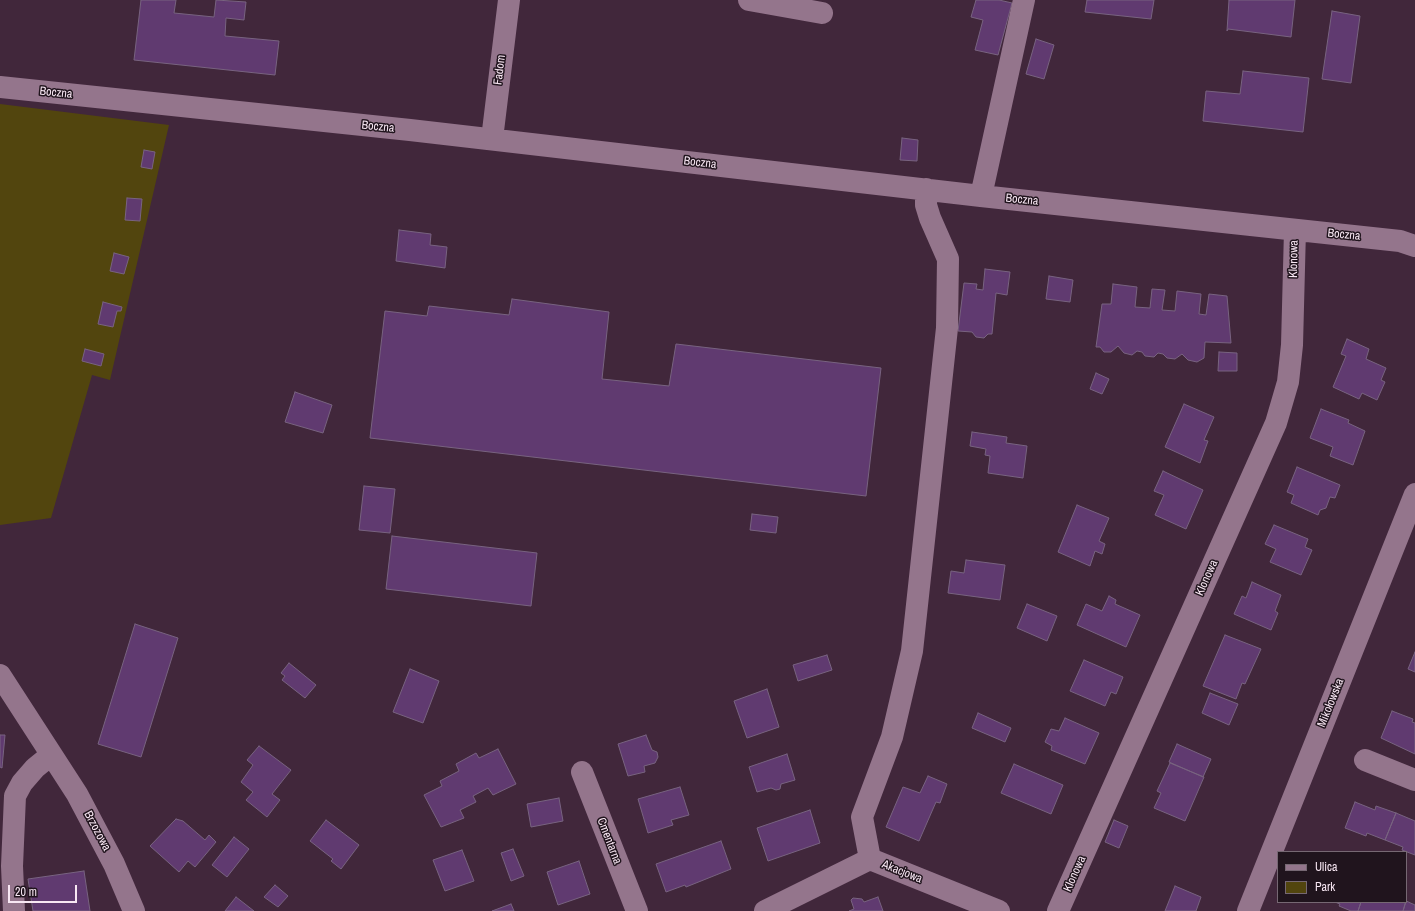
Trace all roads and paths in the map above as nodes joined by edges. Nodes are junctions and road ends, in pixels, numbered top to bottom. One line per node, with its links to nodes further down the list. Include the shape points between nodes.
1 (509, 0): 6 (street, Fadom)
2 (749, 0): 4 (street)
3 (1024, 0): 8 (street)
4 (822, 13)
5 (0, 87): 6 (street, Boczna)
6 (492, 139): 7 (street, Boczna)
7 (926, 189): 8 (street, Boczna); 17 (street, via 926,204 930,218 948,259 946,328 912,651 892,737 862,817)
8 (981, 196): 9 (street, Boczna)
9 (1295, 230): 10 (street, Boczna); 23 (street, Klonowa, via 1292,345 1288,382 1276,423)
10 (1410, 242)
11 (1415, 494): 24 (street, Mikołowska)
12 (0, 674): 13 (street, Brzozowa)
13 (51, 755): 18 (street, via 22,783 15,796 12,866); 19 (street, Brzozowa, via 98,830)
14 (1365, 760): 16 (street)
15 (582, 772): 20 (street, Cmentarna)
16 (1415, 780)
17 (870, 860): 21 (street, Akacjowa); 22 (street, Akacjowa)
18 (14, 911)
19 (134, 911)
20 (637, 911)
21 (765, 911)
22 (999, 911)
23 (1058, 911)
24 (1248, 911)

